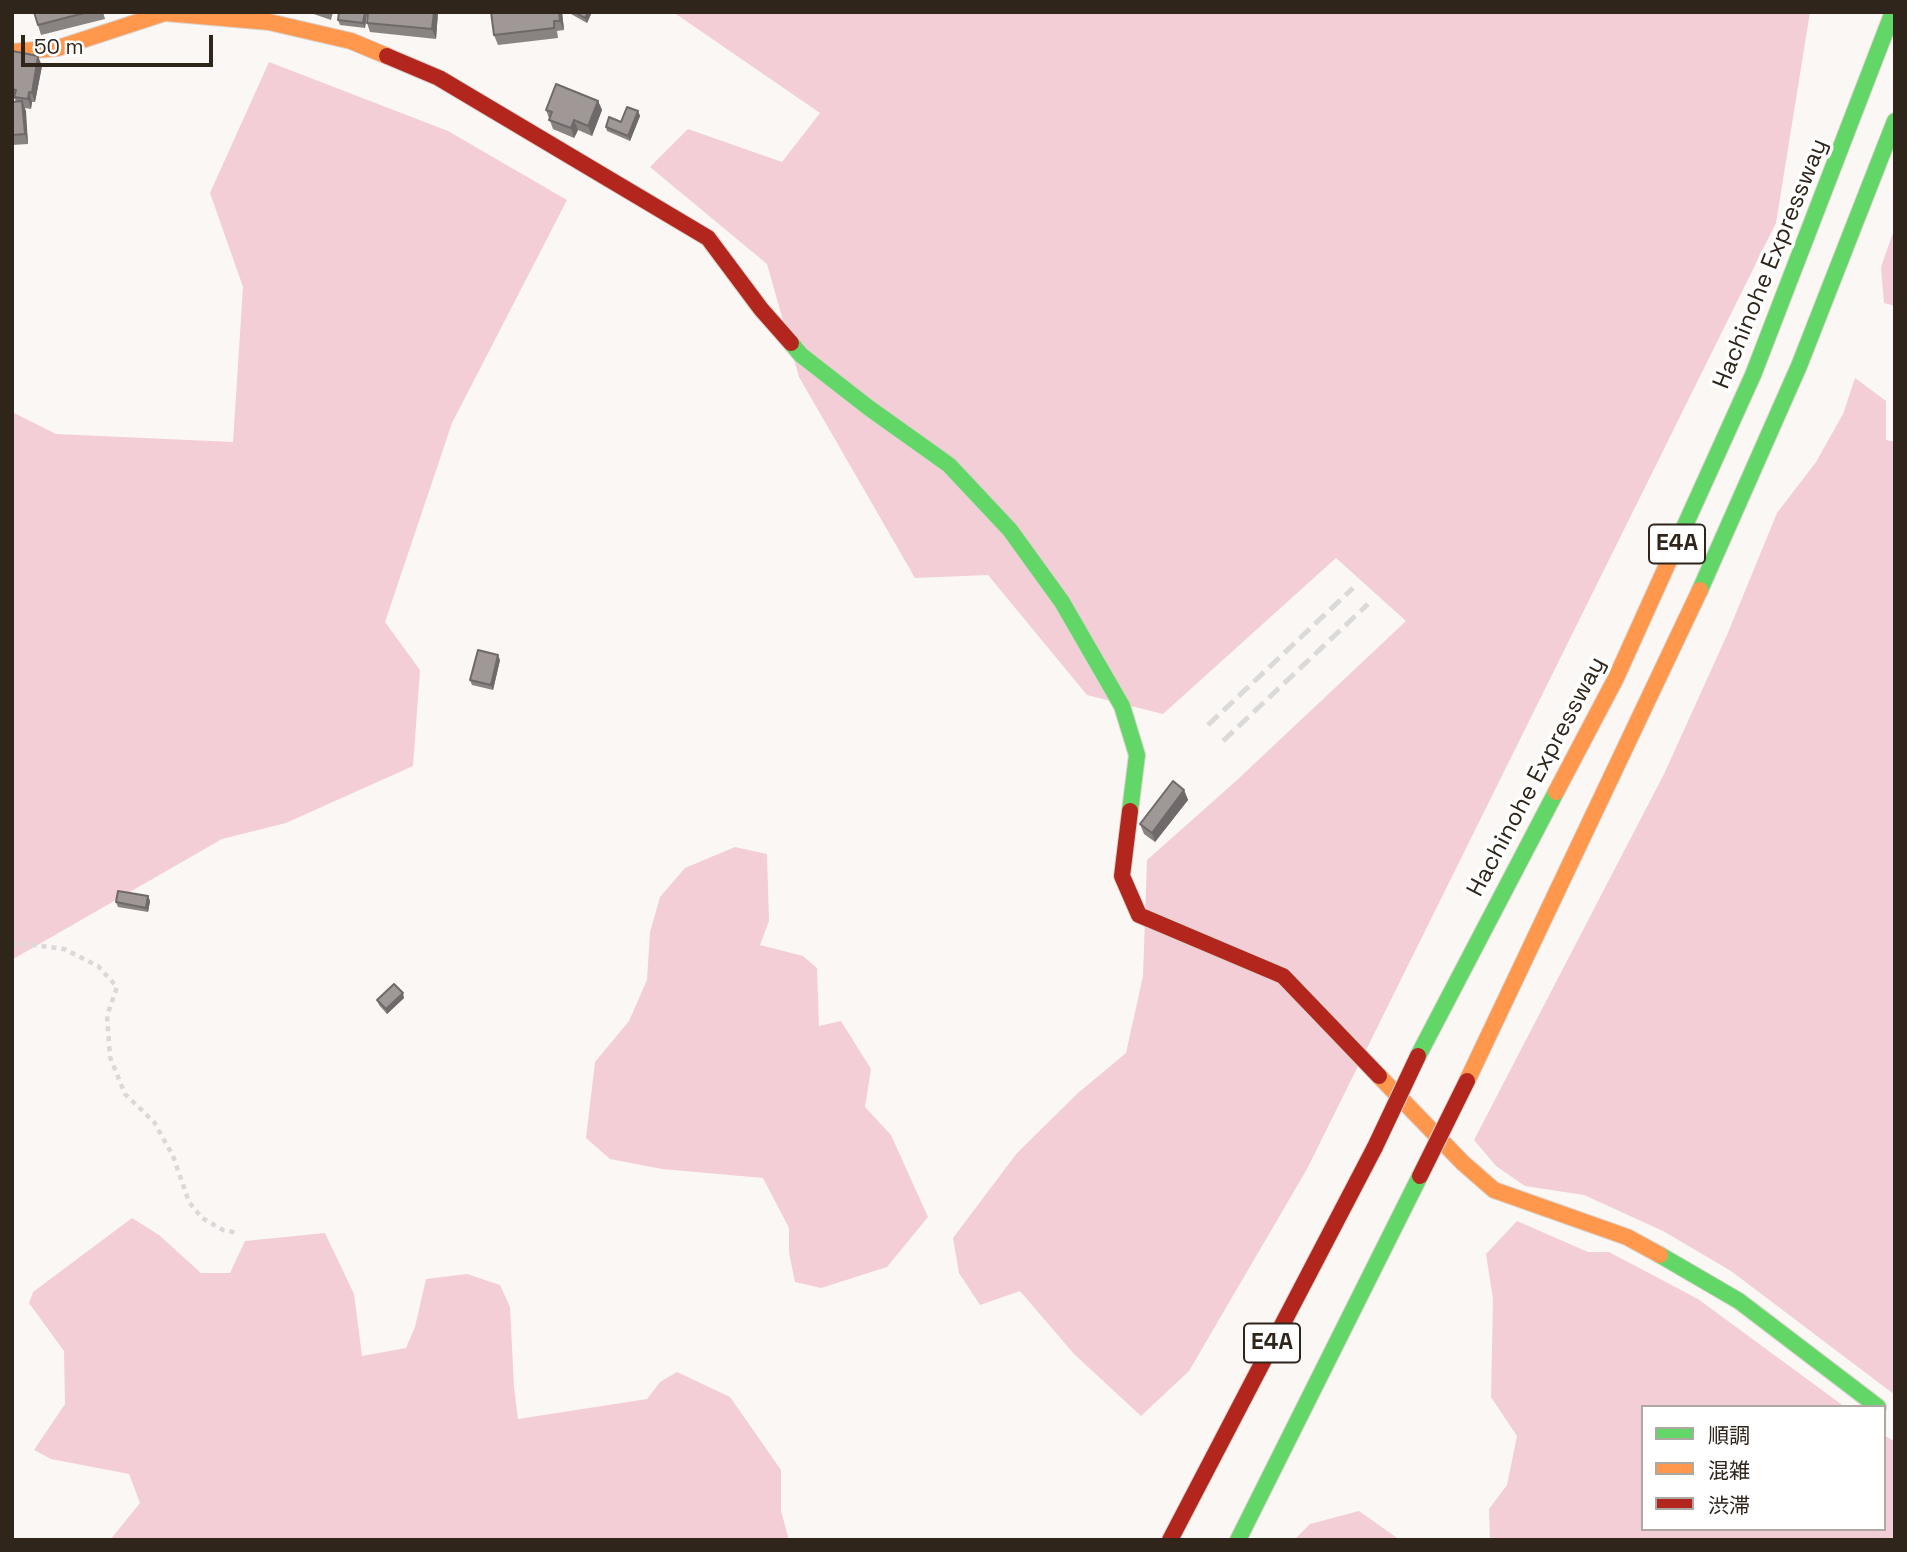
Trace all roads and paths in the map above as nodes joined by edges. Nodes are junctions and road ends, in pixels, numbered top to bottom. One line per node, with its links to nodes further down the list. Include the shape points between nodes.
1 (1894, 12): 7 (main road, Hachinohe Expressway / E4A, bridge, via 1753,375 1616,678)
2 (12, 52): 6 (main road, via 58,48 165,13 269,22 351,41 439,78 708,238 801,355 949,465 1010,530 1062,601 1122,706 1137,755 1122,876 1139,915 1283,976 1494,1190 1627,1237 1683,1266 1739,1301)
3 (1895, 121): 8 (main road, E4A, bridge, via 1790,389 1664,670 1467,1081)
4 (12, 945): 5 (path, via 64,949 98,966 117,987 107,1016 110,1057 125,1094 154,1122 173,1156 189,1202 202,1218)
5 (239, 1233)
6 (1875, 1405)
7 (1170, 1540)
8 (1238, 1540)

